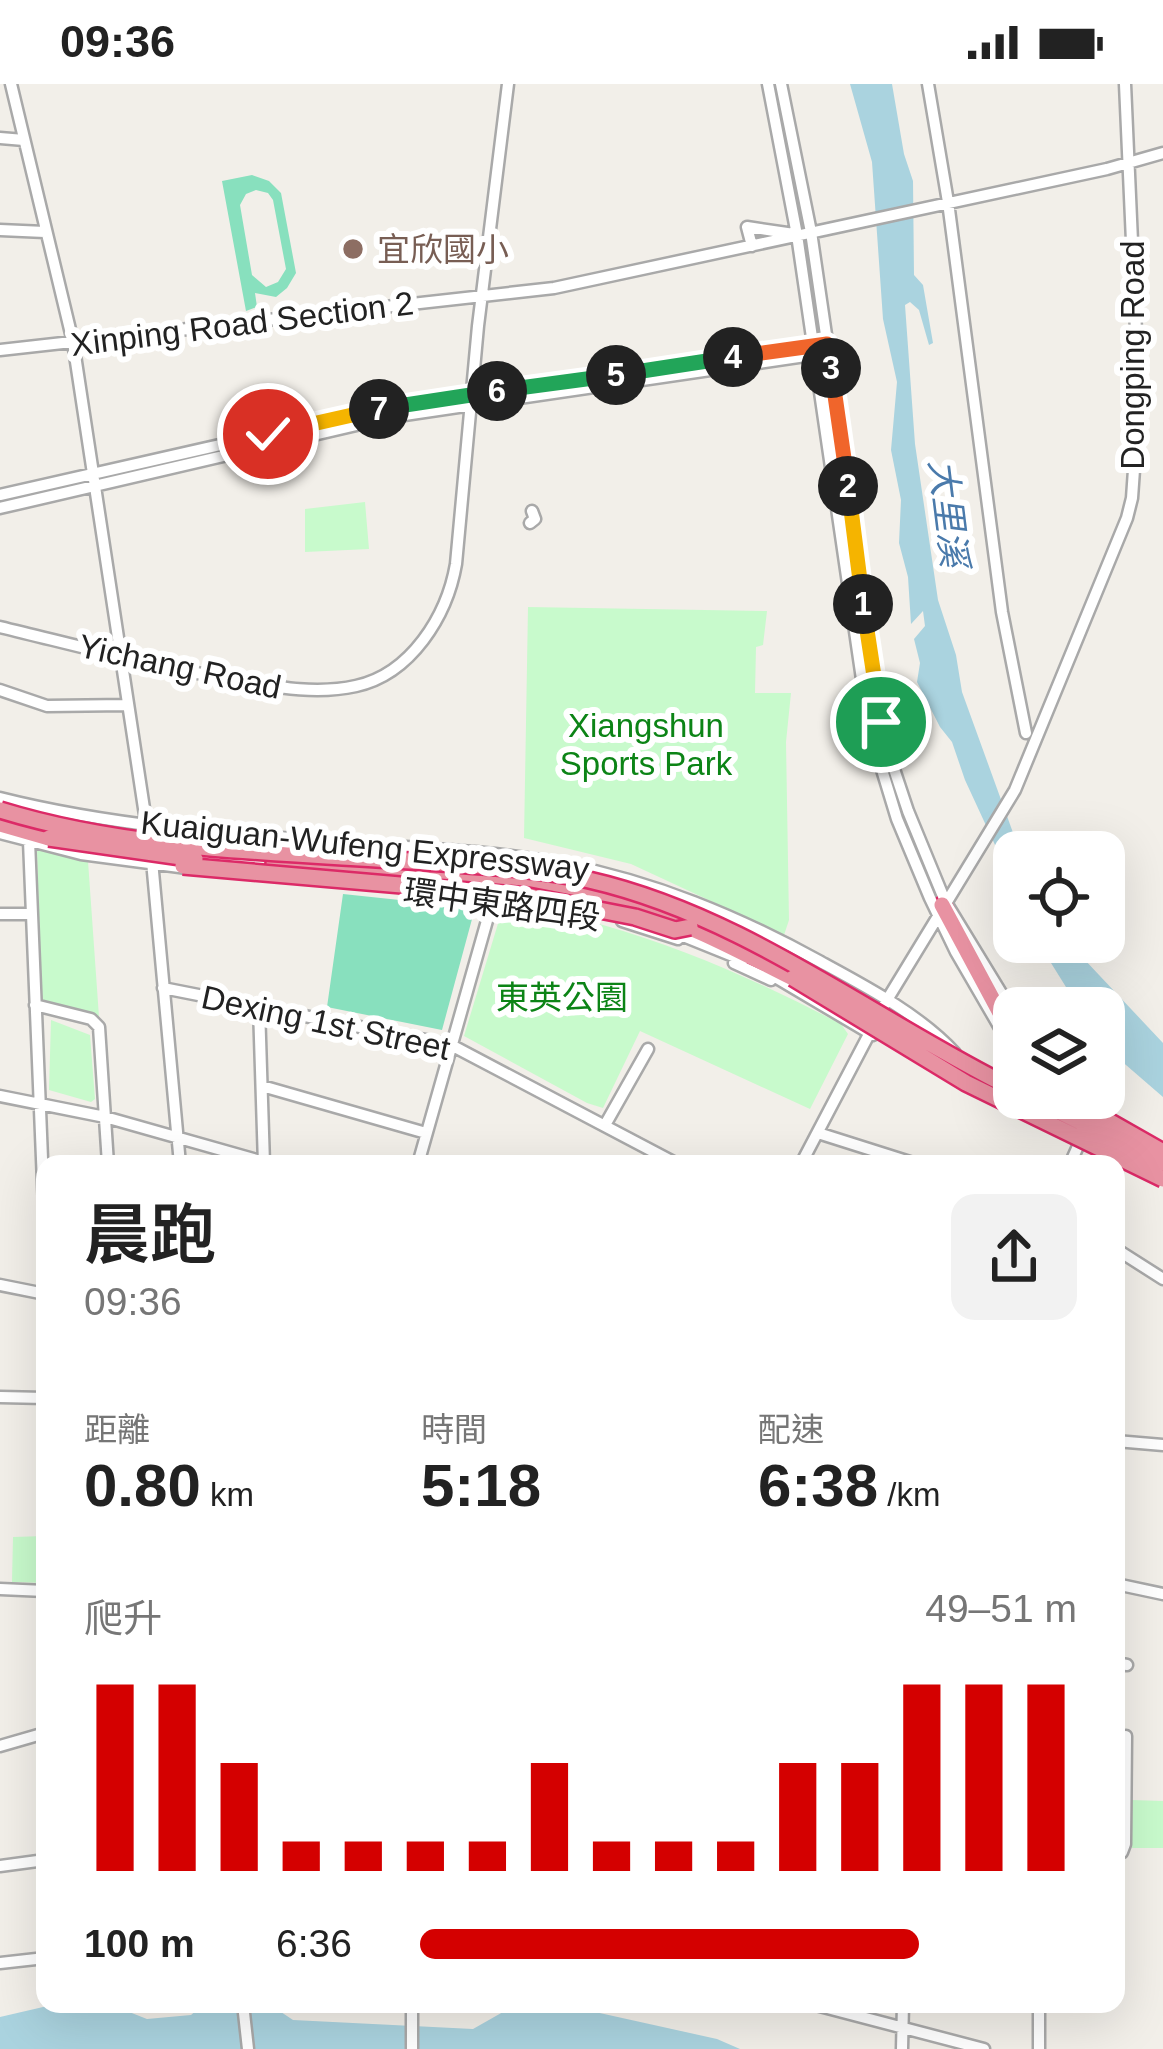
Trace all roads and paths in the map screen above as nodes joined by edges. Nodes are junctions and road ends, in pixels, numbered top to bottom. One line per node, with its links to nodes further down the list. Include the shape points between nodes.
1 (11, 84): 7 (street)
2 (508, 84): 17 (street, Yichang Road)
3 (768, 84): 15 (street)
4 (781, 84): 15 (street)
5 (928, 84): 12 (street)
6 (1125, 84): 11 (street, Dongping Road)
7 (6, 96): 9 (street)
8 (0, 138): 9 (street)
9 (24, 140): 14 (street)
10 (1163, 153): 11 (street)
11 (1129, 162): 12 (street); 39 (street, Dongping Road, via 1139,399 1132,498 1015,790)
12 (948, 202): 15 (street); 29 (street)
13 (0, 230): 14 (street)
14 (45, 232): 18 (street)
15 (804, 234): 16 (street); 16 (street, via 747,227); 19 (street)
16 (752, 246): 17 (street, Xinping Road Section 2)
17 (485, 296): 18 (street, Xinping Road Section 2); 21 (street, Yichang Road)
18 (73, 342): 20 (street, Xinping Road Section 2); 22 (street)
19 (821, 349): 21 (street); 39 (street, via 886,745)
20 (0, 350)
21 (473, 400): 22 (street); 26 (street, Yichang Road, via 453,582 435,623 403,662 358,686 295,690)
22 (92, 480): 23 (street); 24 (street); 26 (street)
23 (0, 495)
24 (0, 508)
25 (0, 627): 26 (street, Yichang Road)
26 (118, 657): 28 (street)
27 (0, 690): 28 (street, via 47,706)
28 (126, 705): 33 (street)
29 (1026, 733)
30 (0, 798): 33 (street)
31 (0, 810): 54 (highway, Kuaiguan-Wufeng Expressway, bridge, via 172,844 532,870 619,888 725,926)
32 (0, 824): 42 (highway, Kuaiguan-Wufeng Expressway, bridge, via 170,857 557,888)
33 (147, 826): 36 (street); 47 (street, via 498,854 620,877 756,926)
34 (0, 833): 35 (street)
35 (29, 841): 36 (street); 41 (street)
36 (152, 861): 37 (street); 44 (street)
37 (183, 866): 38 (street, 環中東路四段, via 224,876); 42 (highway, bridge, via 528,896); 45 (street, via 555,892 714,947)
38 (494, 896): 45 (street, 環中東路四段, via 680,939); 52 (street)
39 (944, 903): 43 (street); 46 (highway); 47 (street, Dongping Road); 50 (street)
40 (0, 914): 41 (street)
41 (30, 914): 48 (street)
42 (690, 927): 83 (highway, Kuaiguan-Wufeng Expressway, bridge)
43 (997, 987)
44 (164, 988): 49 (street, Dexing 1st Street); 69 (street)
45 (807, 997): 51 (street)
46 (993, 998)
47 (886, 1000): 51 (street, Dongping Road); 56 (street, via 946,1043)
48 (35, 1005): 59 (street); 60 (street, via 99,1027)
49 (259, 1007): 52 (street, Dexing 1st Street); 55 (street)
50 (993, 1007)
51 (870, 1033): 58 (street); 68 (street, Dongping Road)
52 (451, 1045): 66 (street, Dexing 1st Street); 67 (street)
53 (648, 1049): 66 (street)
54 (993, 1077)
55 (262, 1086): 67 (street); 76 (street)
56 (993, 1094)
57 (0, 1096): 59 (street)
58 (993, 1101)
59 (39, 1105): 60 (street); 72 (street)
60 (105, 1117): 69 (street); 73 (street)
61 (1028, 1119): 70 (street)
62 (1059, 1119): 70 (street)
63 (1074, 1119): 85 (highway, bridge)
64 (1096, 1119): 82 (street)
65 (1104, 1119): 71 (highway, bridge)
66 (605, 1126): 78 (street, Dexing 1st Street)
67 (426, 1133): 77 (street)
68 (818, 1133): 79 (street, Dongping Road); 80 (street)
69 (177, 1137): 74 (street); 75 (street)
70 (1075, 1142): 81 (street); 82 (street)
71 (1163, 1152)
72 (41, 1155)
73 (107, 1155)
74 (179, 1155)
75 (239, 1155)
76 (266, 1155)
77 (420, 1155)
78 (658, 1155)
79 (806, 1155)
80 (886, 1155)
81 (1072, 1155)
82 (1102, 1155)
83 (1110, 1155)
84 (1125, 1163): 87 (highway, Kuaiguan-Wufeng Expressway, bridge)
85 (1163, 1163)
86 (1125, 1165): 87 (street)
87 (1163, 1182)
88 (1125, 1255): 89 (street)
89 (1163, 1279)
90 (0, 1285): 91 (street)
91 (36, 1292)
92 (0, 1397): 93 (street)
93 (36, 1398)
94 (1125, 1442): 95 (street)
95 (1163, 1445)
96 (1125, 1586): 99 (street)
97 (0, 1589): 98 (street)
98 (36, 1591)
99 (1163, 1594)
100 (36, 1736): 102 (street)
101 (1126, 1736): 103 (street)
102 (0, 1746)
103 (1125, 1755)
104 (36, 1861): 105 (street)
105 (0, 1866)
106 (36, 1959): 107 (street)
107 (0, 1963)
108 (244, 2013): 115 (street)
109 (412, 2013): 116 (street)
110 (850, 2013): 113 (street)
111 (904, 2013): 113 (street)
112 (1040, 2013): 118 (street)
113 (903, 2027): 114 (street); 117 (street)
114 (902, 2048)
115 (248, 2049)
116 (412, 2049)
117 (984, 2049)
118 (1039, 2049)

